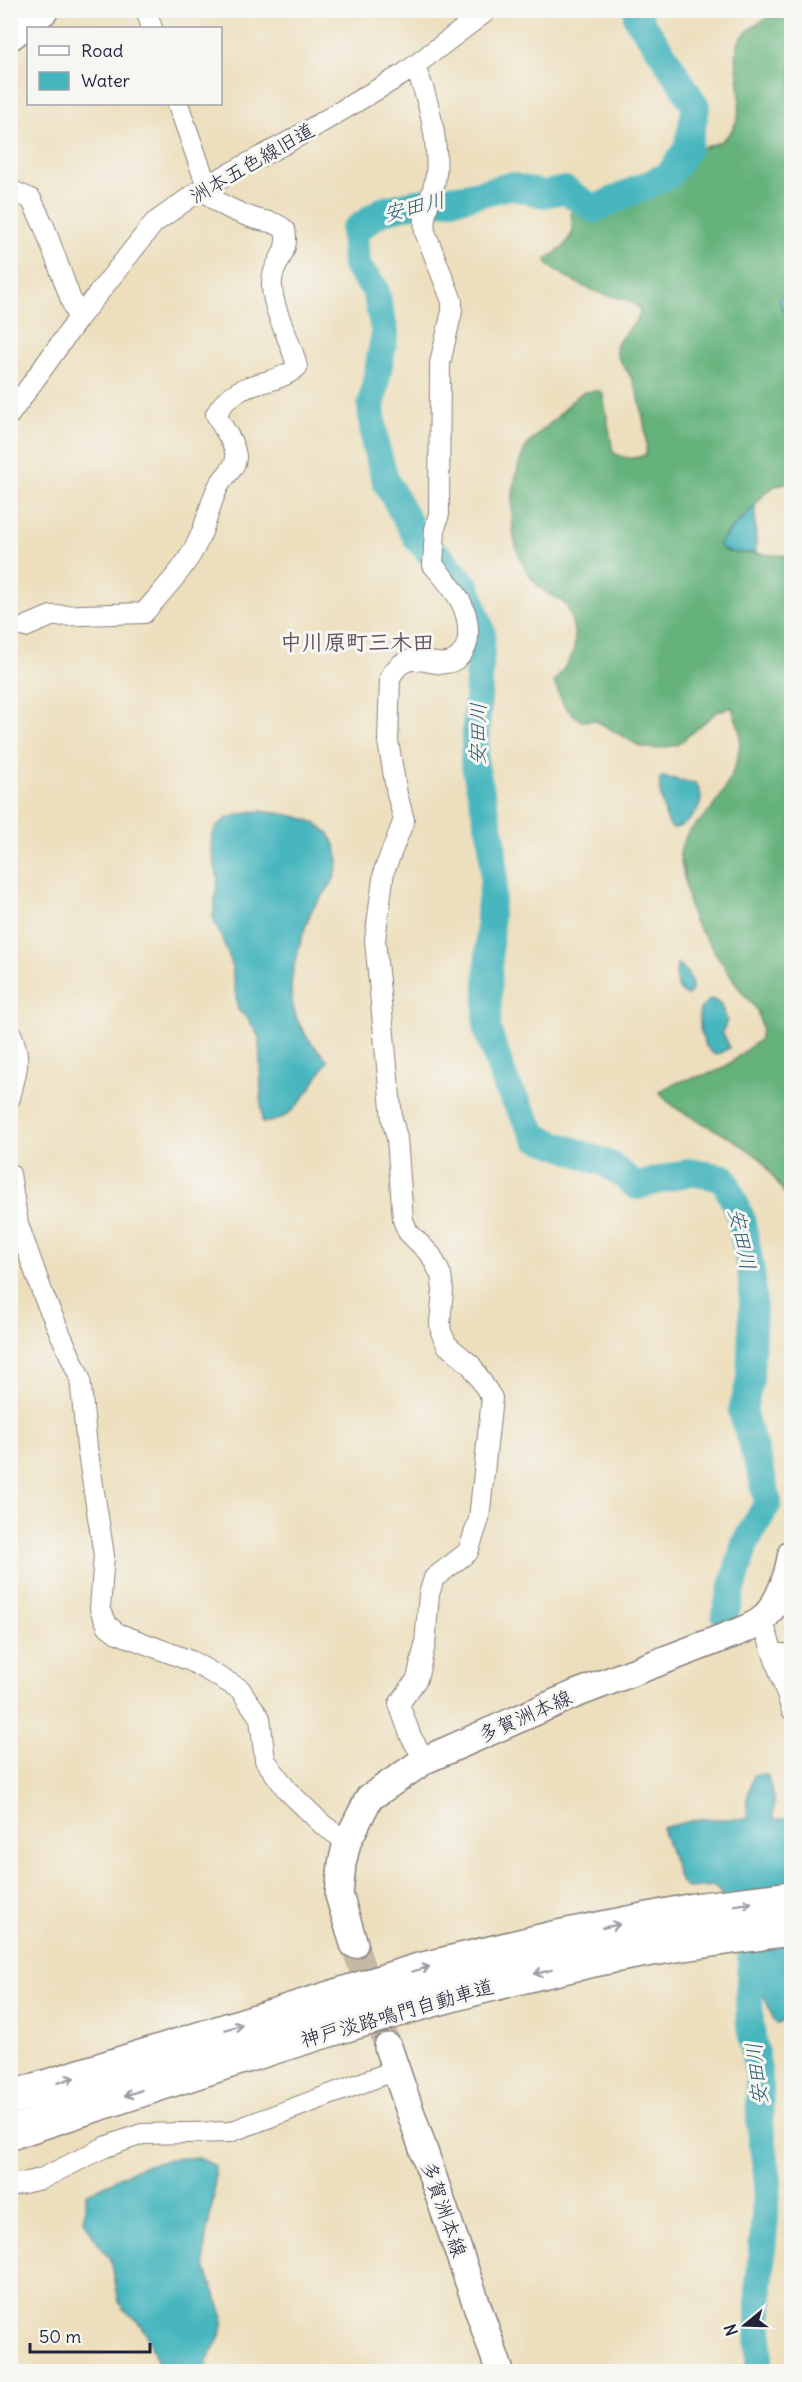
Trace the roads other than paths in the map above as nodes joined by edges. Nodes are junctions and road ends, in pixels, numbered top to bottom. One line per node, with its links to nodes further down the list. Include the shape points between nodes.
1 (43, 10): 5 (main road)
2 (146, 10): 4 (street)
3 (488, 10): 6 (street, 洲本五色線旧道)
4 (152, 27)
5 (10, 35)
6 (414, 66): 8 (street, 洲本五色線旧道); 20 (street, via 427,102 436,149 436,176 427,202 425,232 452,301 440,363 439,514 433,565 462,602 469,621 468,641 455,660 409,660 395,669 390,678 388,741 404,820 384,871 375,940 402,1220 408,1232 431,1255 441,1275 440,1323 447,1345 471,1365 492,1398 479,1519 468,1552 434,1578 417,1679 399,1704 411,1737)
7 (178, 105): 8 (street)
8 (206, 186): 10 (street, 洲本五色線旧道, via 154,223); 12 (street, via 215,201 255,219 274,222 285,230 287,246 272,272 271,284 278,318 297,367 285,375 248,386 220,406 216,414 232,441 234,465 217,488 191,555 144,613 51,616)
9 (10, 190): 10 (street, via 31,199)
10 (78, 319): 11 (street, 洲本五色線旧道)
11 (10, 414)
12 (26, 627)
13 (10, 1031): 14 (street, via 16,1045 18,1072)
14 (10, 1098)
15 (10, 1174): 21 (street, via 18,1224 44,1297 80,1378 104,1555 99,1599 102,1617 117,1633 191,1661 240,1689 260,1718 265,1760 287,1790 323,1826)
16 (792, 1553): 17 (main road, via 777,1600)
17 (762, 1620): 18 (street); 20 (main road, 多賀洲本線, via 573,1695)
18 (782, 1654): 19 (street)
19 (792, 1710)
20 (425, 1760): 21 (main road, 多賀洲本線, via 369,1798)
21 (347, 1842): 24 (main road, 多賀洲本線, via 339,1895)
22 (792, 1898): 25 (highway, 神戸淡路鳴門自動車道, one-way to 22, via 419,1970 694,1910)
23 (792, 1929): 25 (highway, 神戸淡路鳴門自動車道, one-way to 25, via 564,1966)
24 (354, 1944)
25 (184, 2059): 27 (highway, 神戸淡路鳴門自動車道, one-way to 25); 28 (highway, 神戸淡路鳴門自動車道, one-way to 28)
26 (392, 2059): 29 (street, via 230,2132 142,2134 105,2147 41,2179); 30 (main road, 多賀洲本線)
27 (10, 2098)
28 (10, 2133)
29 (10, 2187)
30 (500, 2372)

